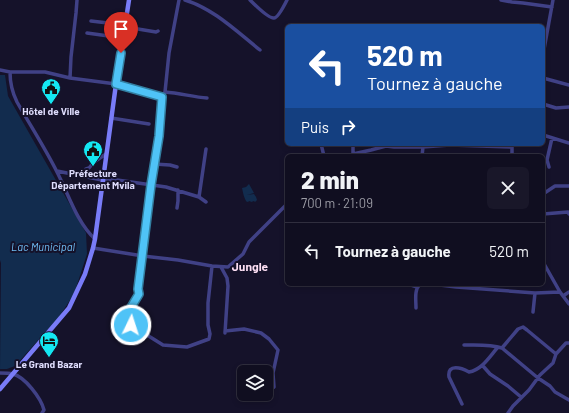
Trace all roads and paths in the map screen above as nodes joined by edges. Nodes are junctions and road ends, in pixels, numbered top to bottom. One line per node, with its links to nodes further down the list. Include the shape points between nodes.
1 (77, 0): 21 (street)
2 (129, 0): 13 (street)
3 (179, 0): 25 (street, via 169,53)
4 (185, 0): 10 (street)
5 (201, 0): 10 (street)
6 (250, 0): 7 (street, via 271,18 276,18)
7 (288, 0)
8 (501, 0): 11 (street)
9 (553, 0): 11 (street)
10 (198, 5): 18 (street, via 217,15)
11 (552, 7): 17 (street)
12 (91, 21): 13 (street)
13 (125, 25): 16 (street)
14 (158, 31): 16 (street, via 132,28)
15 (87, 33): 16 (street)
16 (123, 36): 23 (street)
17 (545, 44)
18 (260, 50)
19 (0, 70): 20 (street)
20 (10, 72): 21 (street, via 45,72); 50 (street, via 14,96)
21 (70, 78): 23 (street)
22 (545, 79): 24 (street)
23 (116, 84): 26 (street); 30 (street)
24 (569, 85)
25 (166, 92): 26 (street); 27 (street)
26 (162, 97): 46 (street)
27 (207, 98)
28 (545, 105): 29 (street, via 556,108)
29 (569, 107)
30 (111, 118): 31 (street); 42 (street)
31 (149, 124)
32 (545, 136): 33 (street)
33 (552, 138): 34 (street); 48 (street, via 547,160)
34 (569, 144)
35 (353, 146): 43 (street)
36 (383, 146): 41 (street)
37 (390, 146): 39 (street)
38 (432, 146): 39 (street)
39 (423, 147): 45 (street)
40 (206, 149): 56 (street)
41 (371, 150): 43 (street); 44 (street)
42 (106, 154): 49 (street); 51 (street)
43 (353, 154)
44 (372, 154)
45 (422, 154)
46 (154, 164): 47 (street); 52 (street)
47 (177, 167)
48 (549, 167)
49 (86, 169)
50 (57, 171): 51 (street); 62 (street, via 78,215)
51 (102, 180): 52 (street); 62 (street)
52 (151, 185): 54 (street); 64 (street)
53 (569, 186): 55 (street, via 555,186)
54 (178, 190): 56 (street); 59 (street)
55 (545, 193)
56 (199, 197): 57 (street)
57 (206, 202)
58 (285, 206): 67 (street, via 249,242 238,259 228,267)
59 (177, 208)
60 (545, 214): 61 (street, via 566,211)
61 (569, 214)
62 (95, 239): 63 (street)
63 (93, 248): 64 (street); 86 (street, via 85,274 69,308)
64 (143, 256): 65 (street); 65 (street, via 139,294 130,309 131,325 163,345 187,347 209,339 208,303)
65 (212, 266): 67 (street)
66 (545, 266): 70 (street)
67 (221, 267): 84 (street, via 228,286 225,332 244,329 261,333 269,339 278,350)
68 (418, 286): 75 (street)
69 (448, 286): 72 (street)
70 (560, 292): 72 (street); 73 (street)
71 (569, 292): 73 (street)
72 (535, 293): 76 (street)
73 (563, 296): 74 (street)
74 (569, 304)
75 (416, 308)
76 (533, 312)
77 (569, 342): 81 (street, via 566,342)
78 (464, 345): 79 (street)
79 (498, 347): 80 (street); 82 (street)
80 (502, 348): 81 (street, via 518,329 523,327); 87 (street)
81 (556, 354): 87 (street, via 553,363)
82 (483, 366): 90 (street); 92 (street, via 471,372 461,368 453,369 448,375)
83 (0, 373): 86 (street)
84 (273, 373)
85 (273, 373): 88 (street)
86 (13, 374): 89 (street); 93 (street, via 21,378 38,396 44,410)
87 (538, 378): 90 (street); 91 (street)
88 (273, 388)
89 (0, 389)
90 (521, 397): 94 (street)
91 (569, 400)
92 (462, 404)
93 (42, 413)
94 (508, 413)

